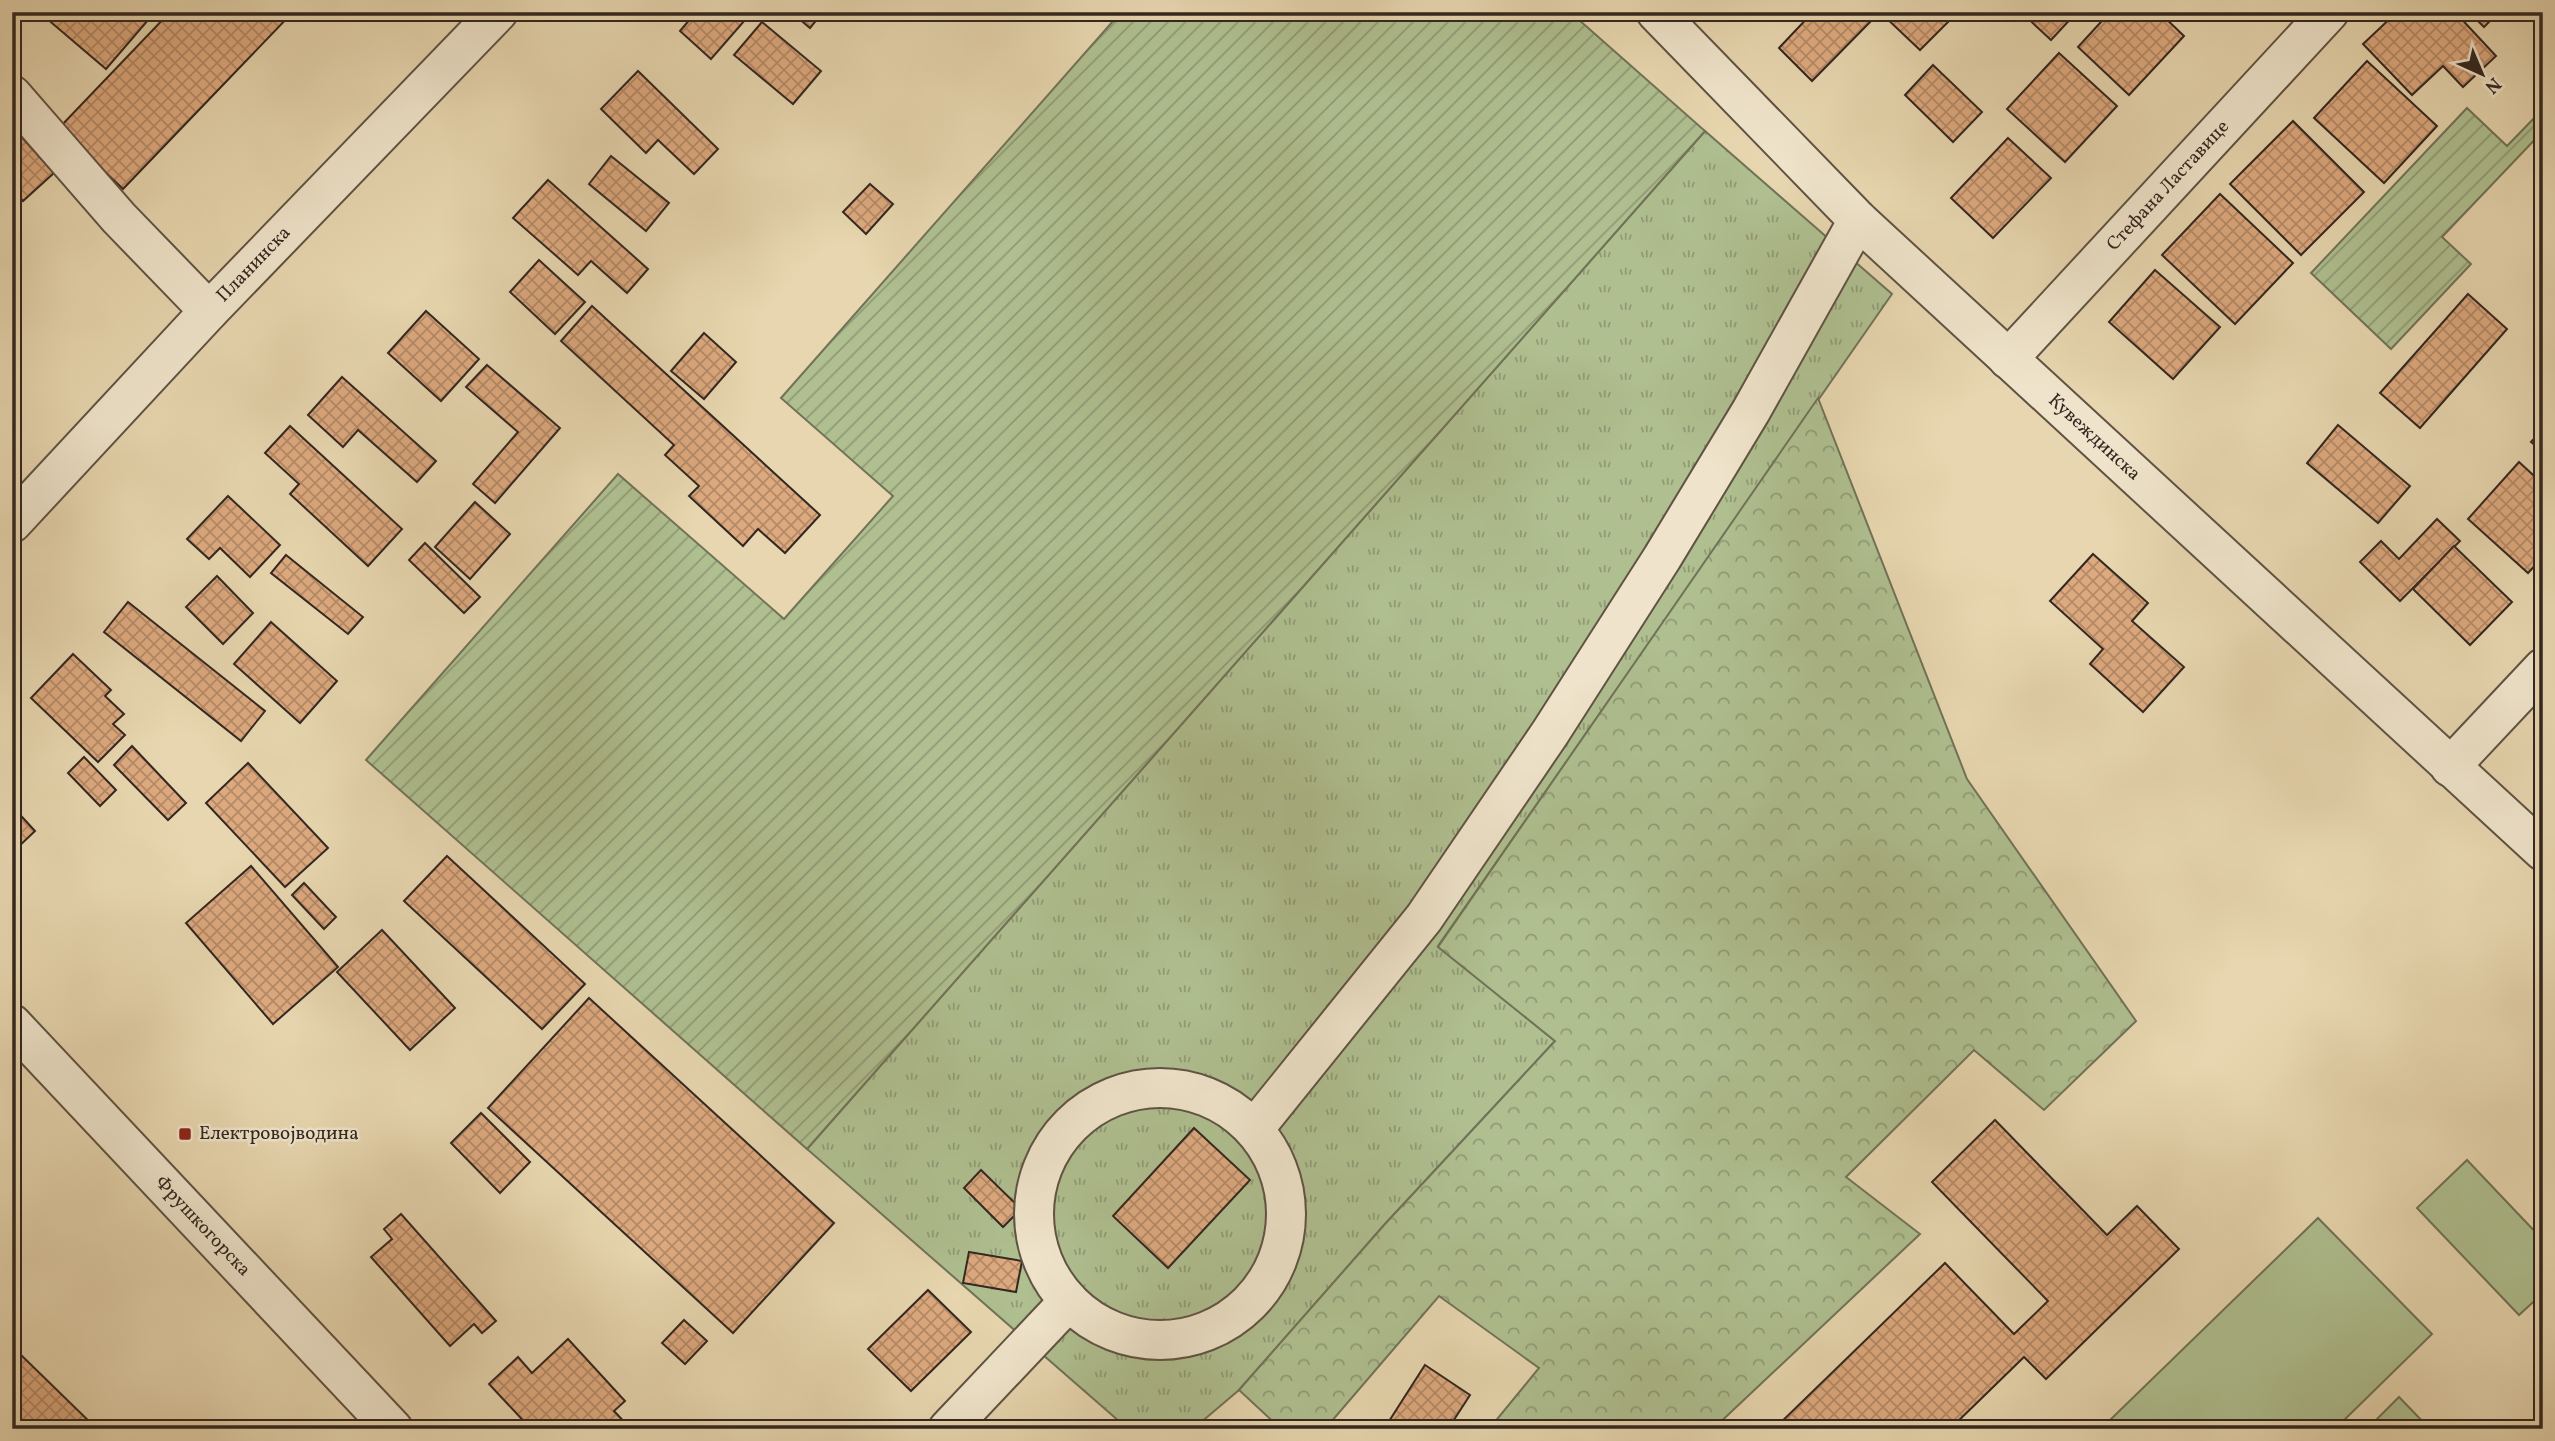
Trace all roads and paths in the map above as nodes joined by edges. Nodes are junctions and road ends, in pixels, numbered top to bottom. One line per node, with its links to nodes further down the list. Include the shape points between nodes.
1 (498, 12): 6 (street, Планинска)
2 (1656, 12): 5 (street, Кувеждинска)
3 (2329, 12): 7 (street, Стефана Ластавице)
4 (12, 95): 6 (street, via 119,218)
5 (1858, 220): 7 (street, Кувеждинска); 13 (street, via 1751,411 1550,733 1424,918)
6 (209, 311): 8 (street, Планинска)
7 (2008, 359): 10 (street, Кувеждинска)
8 (12, 523)
9 (2543, 668): 10 (street)
10 (2450, 767): 11 (street, Кувеждинска)
11 (2543, 851)
12 (12, 1024): 15 (street, Фрушкогорска)
13 (1254, 1129): 14 (street, via 1272,1156 1284,1187 1286,1219 1280,1251 1266,1281 1246,1306 1219,1325 1188,1336 1156,1340 1124,1335 1094,1321); 14 (street, via 1228,1107 1198,1093 1166,1087 1132,1091 1101,1102 1074,1121 1053,1147 1039,1177 1034,1210 1037,1243 1049,1274)
14 (1069, 1301): 16 (street)
15 (393, 1429)
16 (948, 1429)

